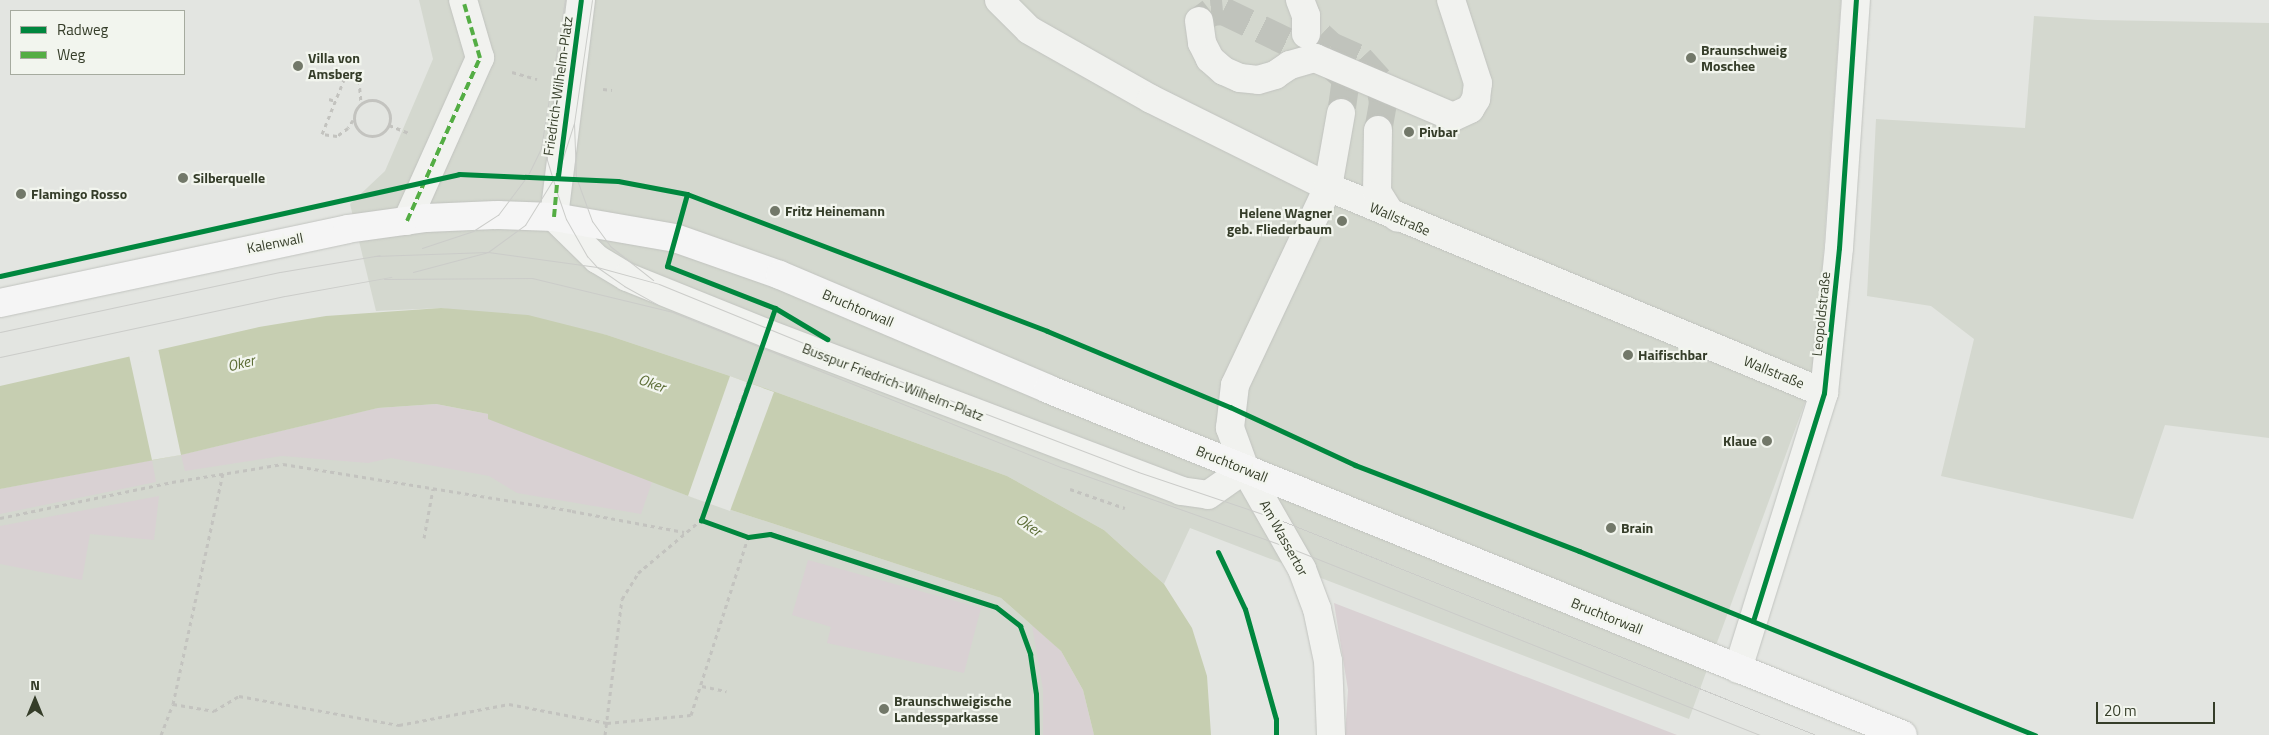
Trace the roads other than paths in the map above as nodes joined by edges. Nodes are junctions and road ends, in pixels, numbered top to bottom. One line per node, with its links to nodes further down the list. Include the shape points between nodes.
1 (463, 0): 13 (street, via 480,58)
2 (581, 0): 12 (street, Friedrich-Wilhelm-Platz)
3 (999, 0): 11 (street, Wallstraße, via 1029,30 1151,99)
4 (1300, 0): 8 (street, via 1306,16)
5 (1451, 0): 7 (street, via 1478,83 1470,109 1453,117 1315,58 1303,59 1275,75 1258,80 1240,78 1224,71 1210,59 1202,43)
6 (1856, 0): 16 (street, Leopoldstraße, via 1839,248)
7 (1199, 21)
8 (1306, 34)
9 (1341, 113): 11 (street, Am Wassertor)
10 (1378, 130): 14 (street, via 1377,192 1389,212)
11 (1328, 187): 14 (street, Wallstraße); 17 (street, Am Wassertor, via 1235,385 1230,428)
12 (554, 217): 13 (main road, Kalenwall, via 498,215); 17 (main road, Bruchtorwall, via 630,228 696,244 780,275); 17 (street, Busspur Friedrich-Wilhelm-Platz, via 597,259 627,277 1080,455 1181,491 1208,495)
13 (408, 221): 15 (main road, Kalenwall, via 347,229 200,258)
14 (1403, 221): 16 (street, Wallstraße)
15 (0, 303)
16 (1824, 393): 18 (street, Leopoldstraße)
17 (1245, 469): 18 (main road, Bruchtorwall); 19 (street, Am Wassertor, via 1302,569 1318,609 1328,662)
18 (1738, 669): 20 (main road, Bruchtorwall)
19 (1331, 735)
20 (1903, 735)

